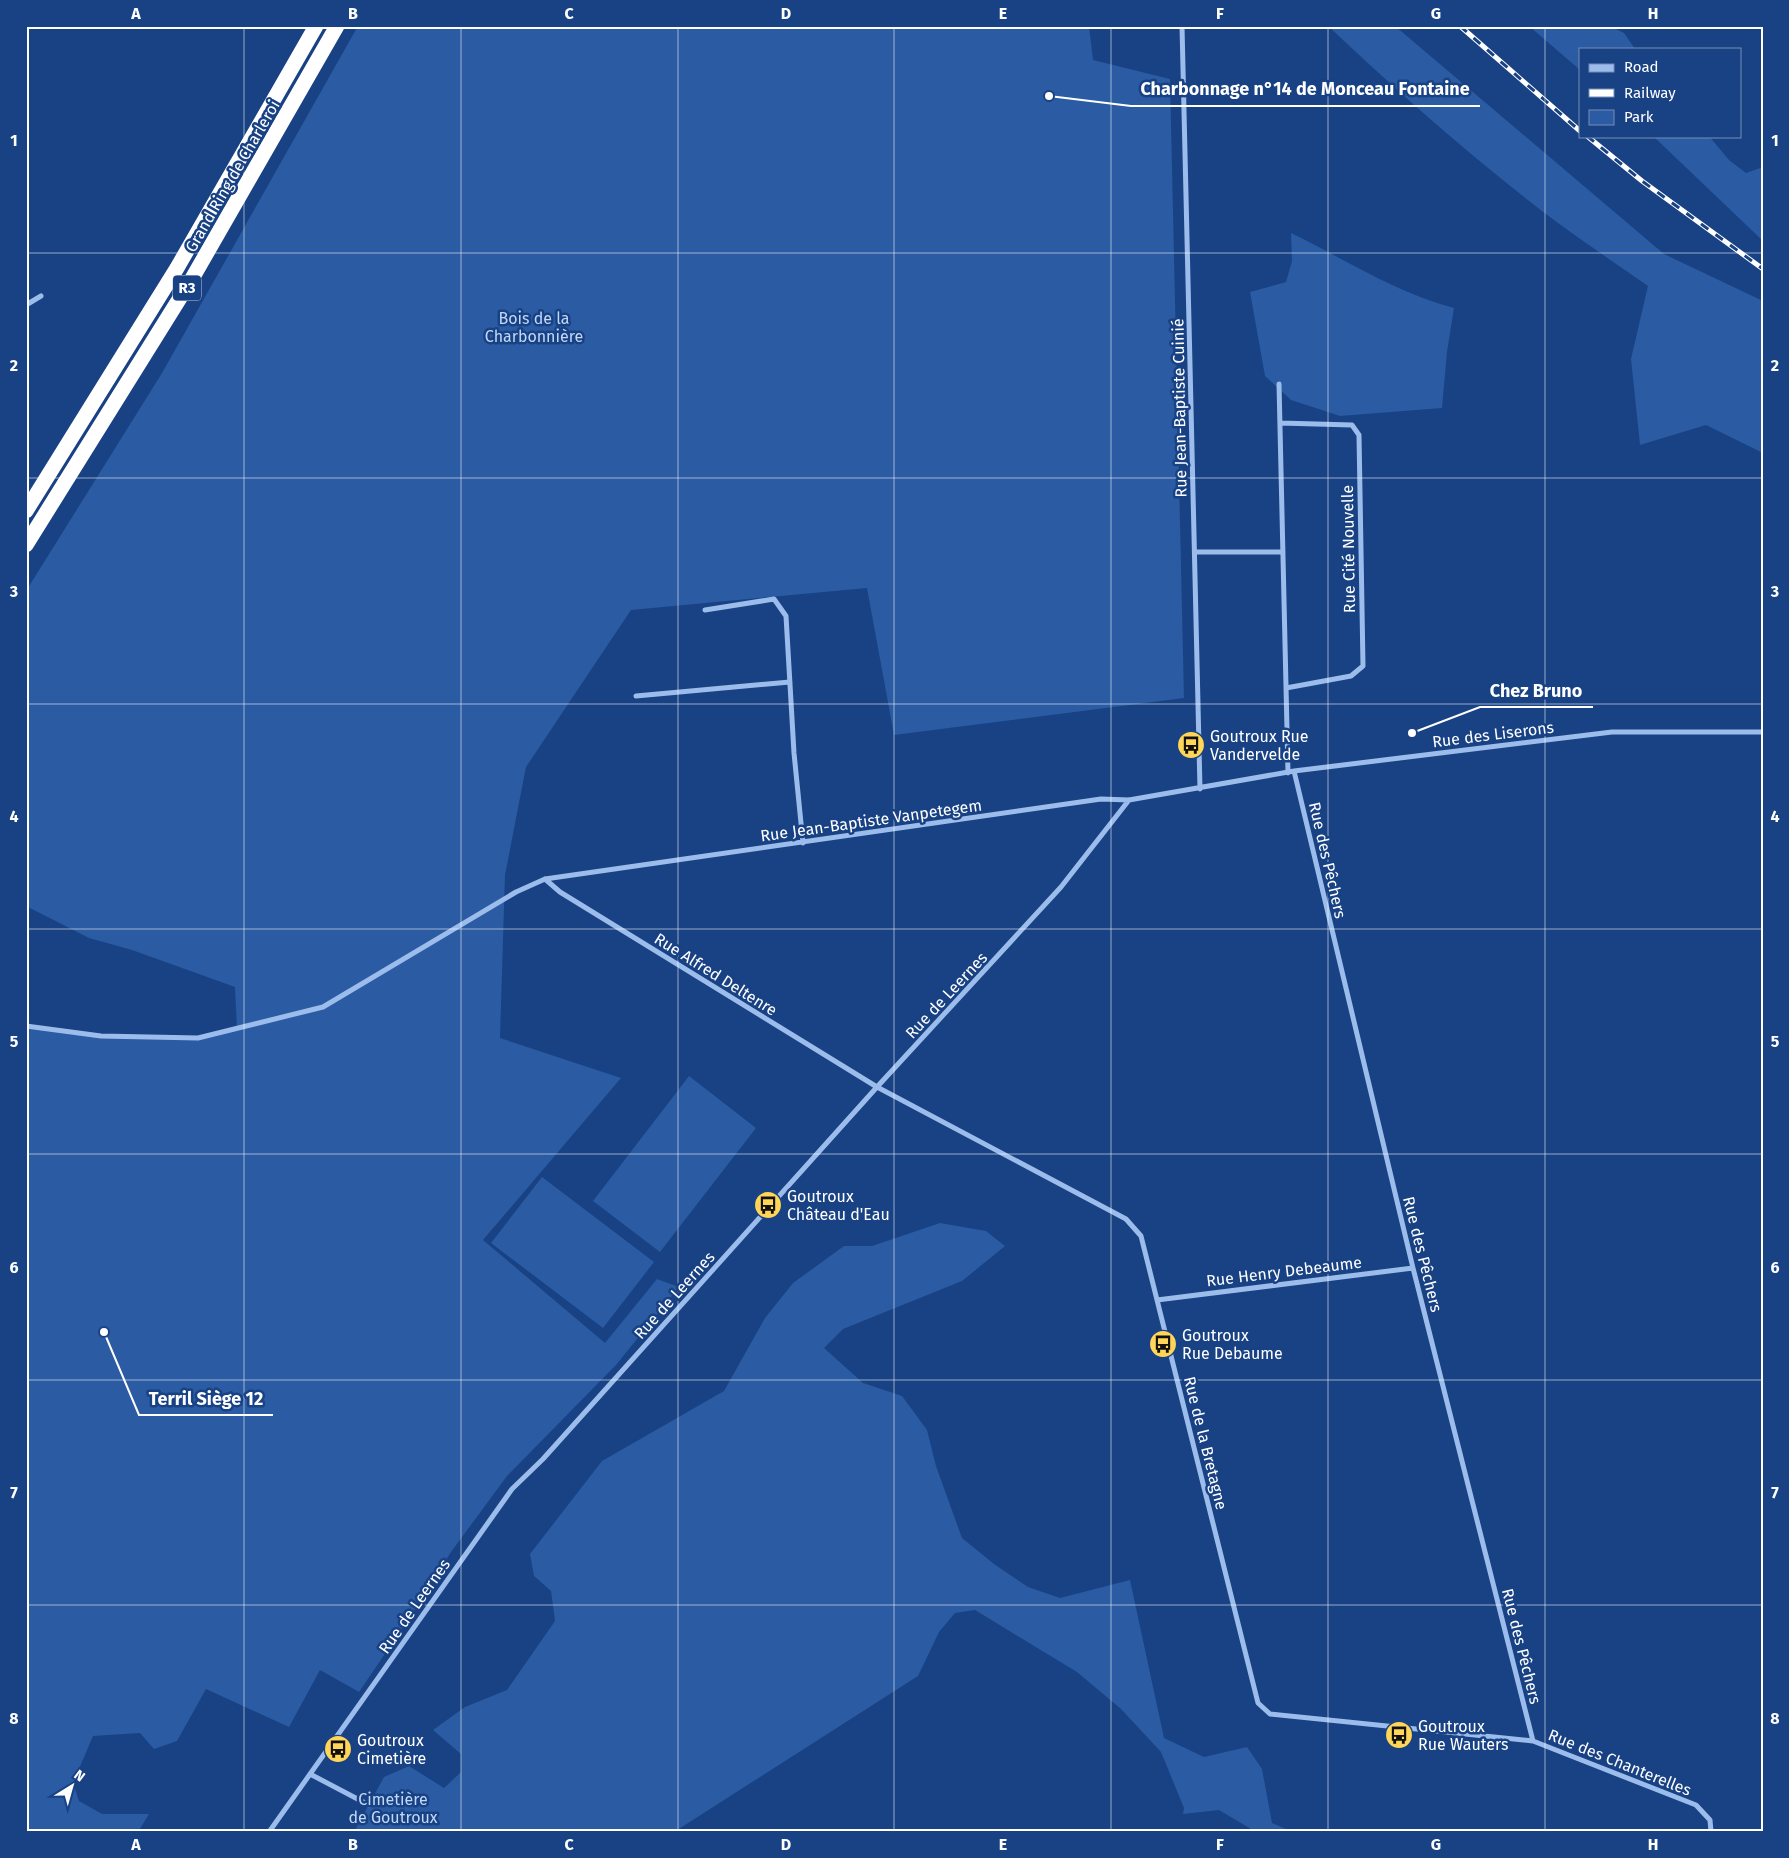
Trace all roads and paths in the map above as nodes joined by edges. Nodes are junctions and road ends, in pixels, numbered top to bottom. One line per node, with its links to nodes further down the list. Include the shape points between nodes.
1 (316, 26): 8 (highway, Grand Ring de Charleroi / R3, via 177,268)
2 (337, 26): 9 (highway, Grand Ring de Charleroi / R3, via 193,277)
3 (1182, 26): 10 (street, Rue Jean-Baptiste Cuinié)
4 (41, 296): 5 (street)
5 (26, 304)
6 (1279, 384): 7 (street)
7 (1280, 424): 11 (street); 14 (street, Rue Cité Nouvelle, via 1352,425 1359,435 1363,666 1351,676)
8 (26, 511)
9 (26, 545)
10 (1195, 552): 11 (street); 19 (street, Rue Jean-Baptiste Cuinié)
11 (1283, 552): 14 (street)
12 (705, 610): 13 (street, via 774,599 786,616)
13 (790, 682): 15 (street); 21 (street)
14 (1286, 688): 18 (street)
15 (636, 696)
16 (1763, 732): 17 (street, Rue des Liserons, via 1612,732)
17 (1294, 771): 18 (street, Rue des Liserons); 25 (street, Rue des Pêchers)
18 (1288, 773): 19 (street, Rue des Liserons)
19 (1200, 789): 20 (street, Rue Jean-Baptiste Vanpetegem)
20 (1129, 800): 21 (street, Rue Jean-Baptiste Vanpetegem, via 1102,799); 24 (street, Rue de Leernes, via 1061,888)
21 (803, 843): 22 (street, Rue Jean-Baptiste Vanpetegem)
22 (545, 879): 23 (street, Rue Jean-Baptiste Vanpetegem, via 516,892 324,1007 198,1038 101,1036); 24 (street, Rue Alfred Deltenre, via 560,892)
23 (26, 1026)
24 (876, 1087): 26 (street, Rue de la Bretagne, via 1126,1219 1141,1236); 29 (street, Rue de Leernes, via 544,1459 512,1488)
25 (1413, 1268): 26 (street, Rue Henry Debeaume); 28 (street, Rue des Pêchers)
26 (1157, 1300): 27 (street, Rue de la Bretagne, via 1258,1703)
27 (1270, 1714): 28 (street, Rue des Chanterelles)
28 (1533, 1741): 32 (street, Rue des Chanterelles, via 1696,1805 1710,1820)
29 (310, 1774): 30 (street); 31 (street, Rue de Leernes)
30 (369, 1805)
31 (269, 1832)
32 (1711, 1832)

